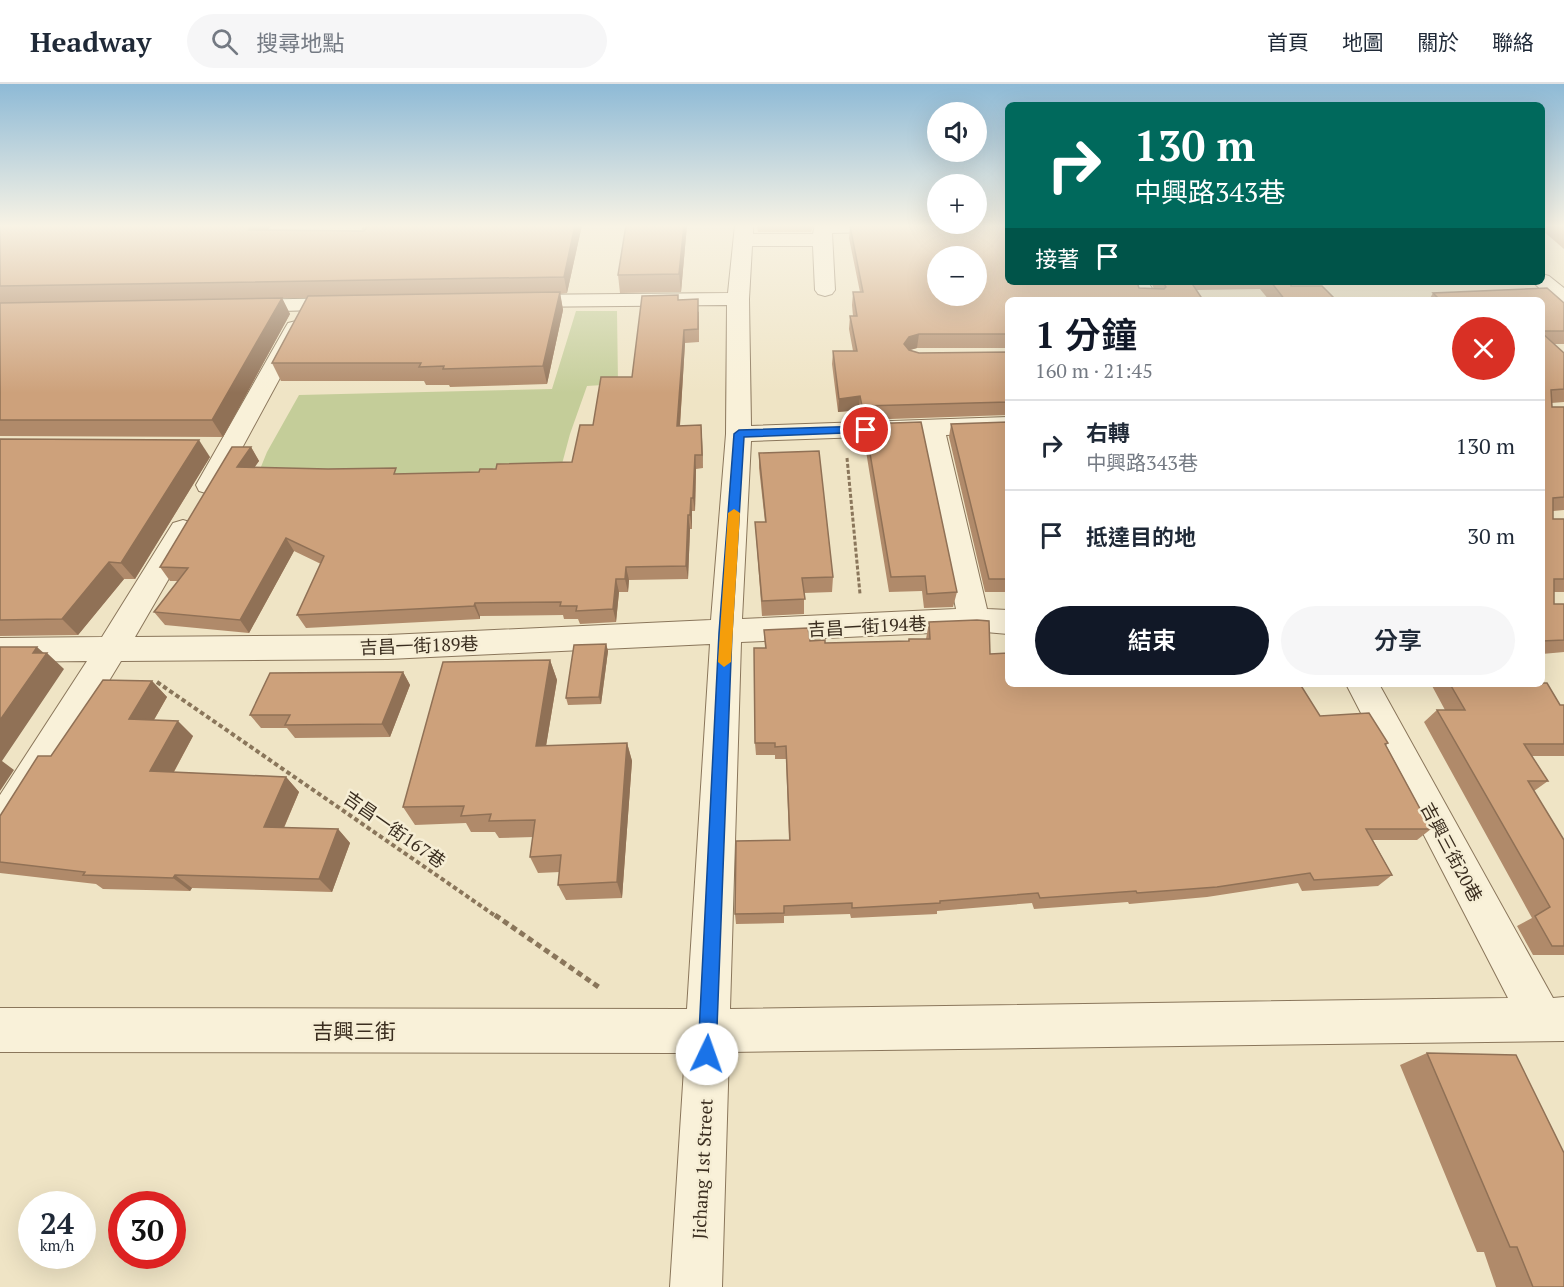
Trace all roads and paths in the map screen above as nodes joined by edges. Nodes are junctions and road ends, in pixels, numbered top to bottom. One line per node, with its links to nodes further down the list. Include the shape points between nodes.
1 (739, 281): 5 (street, Jichang 1st Street)
2 (824, 281): 4 (street)
3 (1552, 281): 6 (street)
4 (825, 290)
5 (738, 299): 7 (street); 14 (street, Jichang 1st Street)
6 (1564, 299)
7 (498, 301)
8 (368, 304): 9 (street)
9 (308, 305): 10 (street); 16 (street)
10 (225, 306)
11 (1005, 425): 12 (street)
12 (932, 427): 13 (street); 17 (street)
13 (844, 430): 14 (street); 19 (path)
14 (739, 434): 20 (street, Jichang 1st Street)
15 (197, 447): 16 (street)
16 (232, 447): 22 (street)
17 (974, 620): 18 (street, 吉昌一街194巷); 19 (street, 吉昌一街194巷)
18 (1005, 622)
19 (863, 626): 20 (street, 吉昌一街194巷)
20 (726, 633): 22 (street, 吉昌一街189巷, via 388,647); 28 (street, Jichang 1st Street)
21 (0, 650): 22 (street, 吉昌一街189巷)
22 (111, 650): 24 (street); 25 (path, 吉昌一街167巷)
23 (1364, 687): 26 (street, 吉興三街20巷)
24 (0, 827)
25 (603, 990)
26 (1553, 1020): 28 (street, 吉興三街)
27 (0, 1030): 28 (street, 吉興三街)
28 (708, 1031): 29 (street, Jichang 1st Street)
29 (696, 1287)

